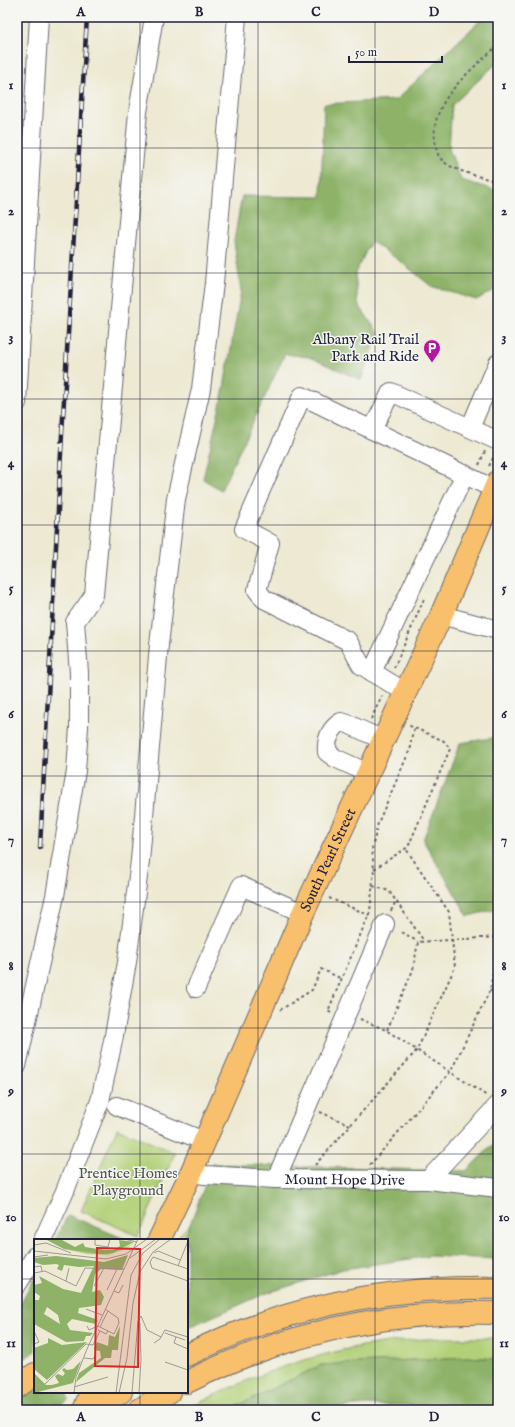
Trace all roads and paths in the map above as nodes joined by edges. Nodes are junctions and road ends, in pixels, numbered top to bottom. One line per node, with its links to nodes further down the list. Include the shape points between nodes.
1 (39, 17): 7 (street)
2 (154, 17): 42 (street, via 138,112 94,595 76,622 79,727 76,771 55,896)
3 (237, 17): 55 (street, via 214,284 201,389 176,499 159,645 140,861 127,962 100,1101)
4 (498, 45): 5 (path, via 445,99 433,127 436,151 442,160 451,166)
5 (498, 182)
6 (498, 362): 8 (street)
7 (17, 403)
8 (470, 428): 9 (street, via 391,392); 10 (street)
9 (372, 430): 11 (street); 15 (street, via 302,396 244,529 270,543 257,590 264,600 348,641)
10 (498, 441)
11 (464, 474): 12 (street); 15 (street)
12 (497, 486): 13 (main road, South Pearl Street)
13 (441, 615): 14 (street); 16 (main road, South Pearl Street)
14 (498, 630)
15 (366, 668): 16 (street)
16 (406, 692): 17 (main road, South Pearl Street)
17 (393, 719): 18 (path); 19 (main road, South Pearl Street)
18 (415, 728): 21 (path, via 444,741 450,749); 22 (path, via 411,747 378,823 372,849)
19 (384, 740): 20 (main road, South Pearl Street); 20 (street, via 341,722 334,727 326,742 327,752)
20 (363, 770): 25 (main road, South Pearl Street)
21 (406, 849): 22 (path); 30 (path, via 450,912)
22 (374, 870): 23 (path)
23 (373, 886): 26 (path); 31 (path, via 389,891)
24 (325, 896): 26 (path)
25 (304, 913): 35 (street, via 241,886); 48 (main road, South Pearl Street)
26 (369, 915): 34 (path)
27 (385, 924): 39 (street)
28 (402, 932): 32 (path)
29 (498, 937): 30 (path)
30 (452, 940): 31 (path); 41 (path, via 455,967)
31 (424, 941): 32 (path)
32 (418, 942): 40 (path, via 413,970)
33 (498, 945): 36 (path)
34 (342, 979): 38 (path, via 321,969 312,990); 39 (path, via 328,1011)
35 (196, 988)
36 (490, 990): 37 (path); 43 (path)
37 (498, 994)
38 (274, 1014)
39 (346, 1016): 40 (path); 46 (street)
40 (387, 1030): 41 (path)
41 (417, 1050): 43 (path); 47 (path)
42 (17, 1066)
43 (451, 1072): 44 (path); 52 (path, via 368,1166)
44 (495, 1102): 53 (street)
45 (117, 1106): 48 (street)
46 (307, 1107): 47 (path); 50 (street)
47 (350, 1125): 51 (path, via 313,1167)
48 (204, 1141): 49 (main road, South Pearl Street)
49 (191, 1173): 50 (street, Mount Hope Drive, via 205,1176); 56 (main road, South Pearl Street)
50 (276, 1179): 51 (street, Mount Hope Drive)
51 (312, 1179): 52 (street, Mount Hope Drive)
52 (368, 1179): 53 (street, Mount Hope Drive)
53 (428, 1180): 54 (street, Mount Hope Drive)
54 (498, 1188)
55 (43, 1239)
56 (159, 1239)
57 (34, 1258): 58 (street)
58 (17, 1286)
59 (498, 1288): 61 (main road, via 402,1292 335,1303 271,1321)
60 (498, 1313): 62 (main road, via 410,1315 344,1326 265,1349)
61 (196, 1351)
62 (188, 1382)
63 (117, 1393): 65 (main road)
64 (166, 1394): 66 (main road)
65 (89, 1400)
66 (139, 1410)

